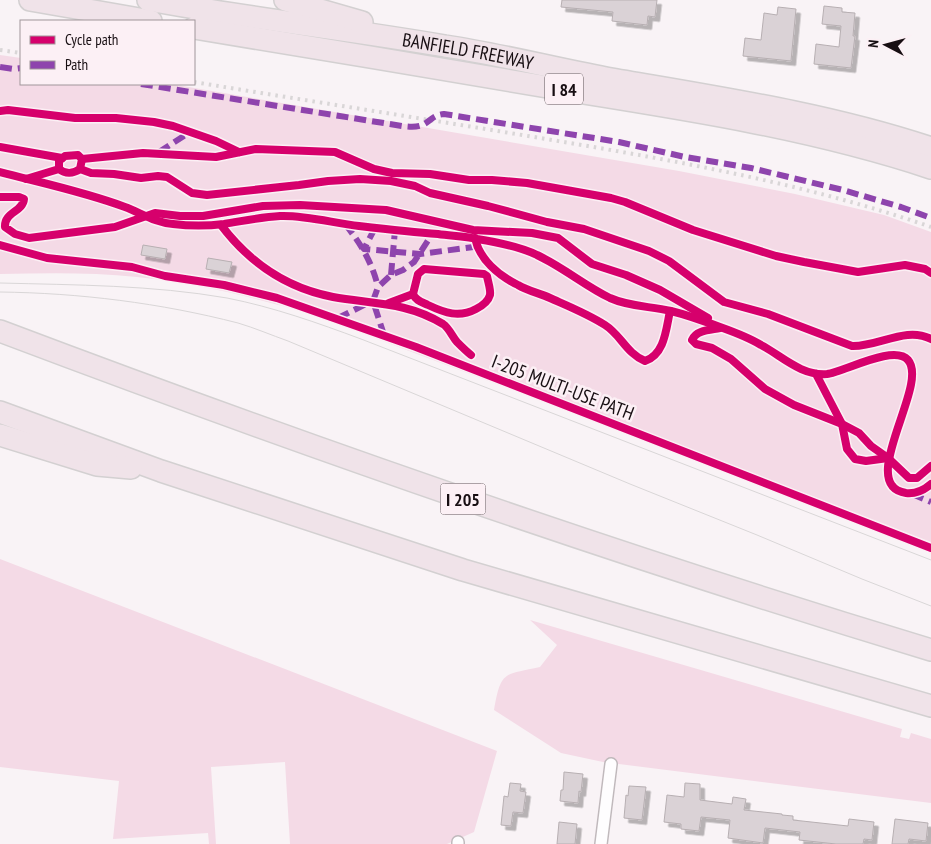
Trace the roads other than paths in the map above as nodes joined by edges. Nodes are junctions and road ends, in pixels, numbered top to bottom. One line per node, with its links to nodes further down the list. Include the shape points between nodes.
1 (30, 0): 4 (highway)
2 (148, 0): 6 (highway, BANFIELD FREEWAY / I 84)
3 (285, 0): 6 (highway)
4 (145, 20)
5 (195, 28): 8 (highway, BANFIELD FREEWAY / I 84, via 734,118 827,138)
6 (446, 46): 7 (highway, BANFIELD FREEWAY / I 84, via 783,110)
7 (931, 148)
8 (931, 168)
9 (0, 331): 13 (highway, I 205, via 375,469 735,590)
10 (0, 412): 12 (highway)
11 (0, 435): 12 (highway, via 97,465)
12 (161, 471): 14 (highway, via 463,570)
13 (931, 650)
14 (931, 706)
15 (611, 764): 16 (street)
16 (601, 844)

